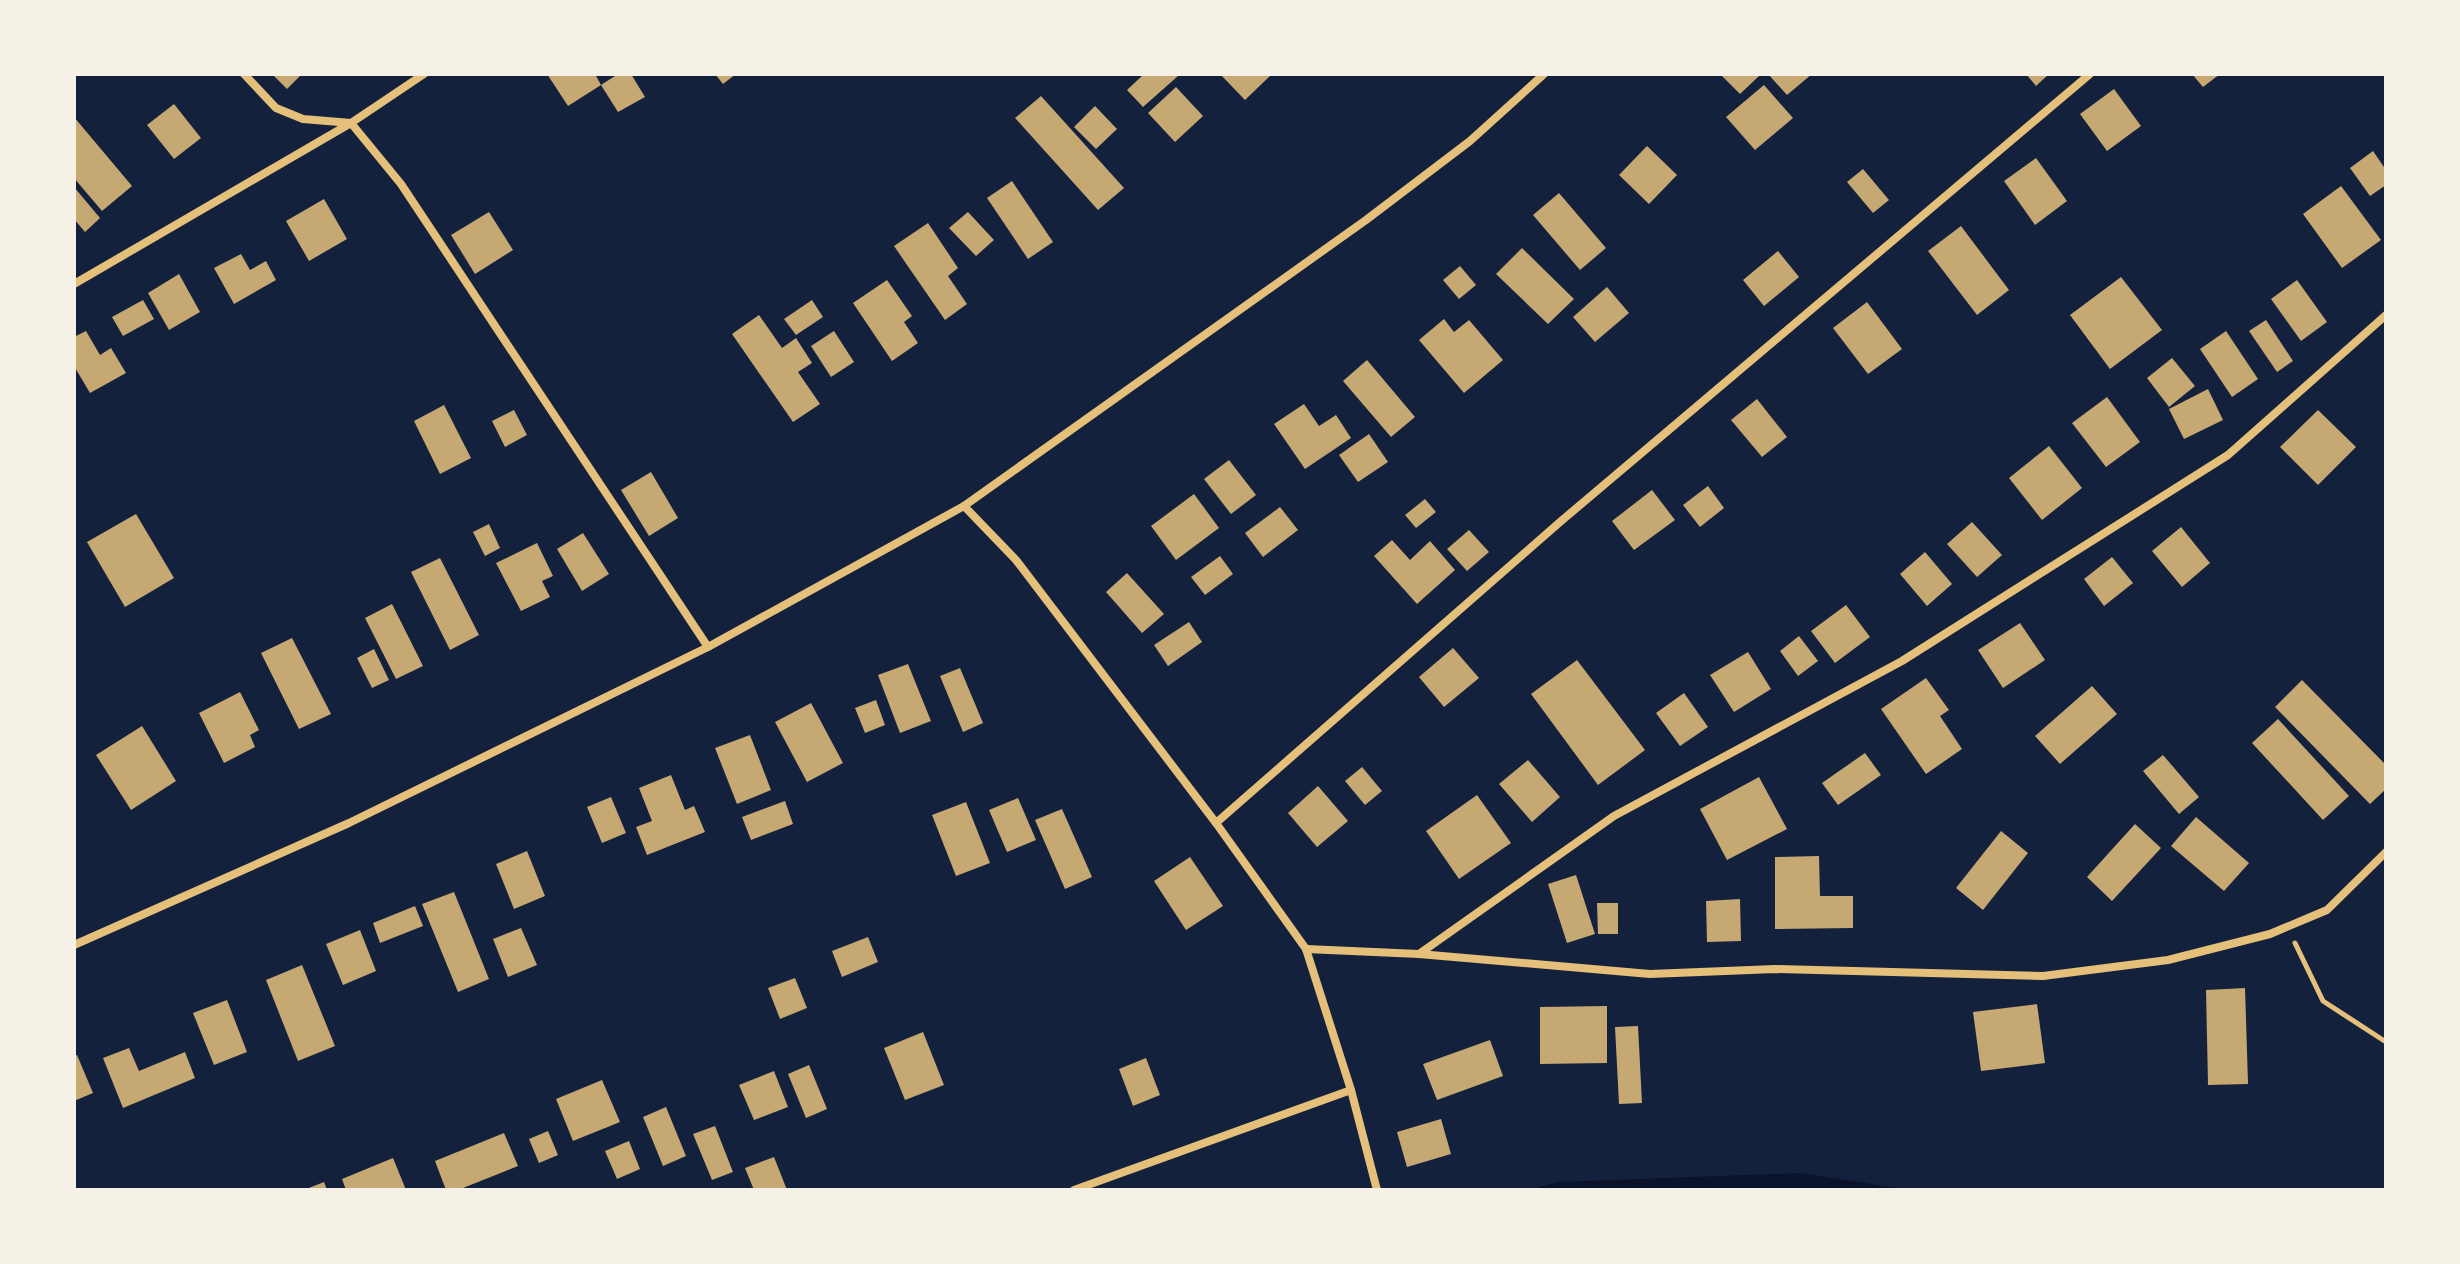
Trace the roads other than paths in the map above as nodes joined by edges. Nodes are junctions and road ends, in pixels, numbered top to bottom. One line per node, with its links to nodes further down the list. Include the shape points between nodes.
1 (244, 74): 5 (street, via 276,108 303,119)
2 (424, 74): 5 (street)
3 (1544, 74): 8 (street, via 1470,141 1366,220)
4 (2090, 74): 10 (street, via 1560,522)
5 (351, 123): 6 (street); 9 (street, via 401,184)
6 (74, 284)
7 (2386, 315): 14 (street, via 2228,455 1902,661 1614,816)
8 (964, 506): 9 (street); 10 (street, via 1016,560)
9 (708, 647): 12 (street, via 349,823)
10 (1216, 823): 13 (street)
11 (2386, 852): 14 (street, via 2327,910 2270,934 2168,960 2043,976 1775,969 1650,974)
12 (74, 945)
13 (1306, 949): 14 (street); 15 (street)
14 (1419, 954)
15 (1351, 1090): 16 (street); 17 (street)
16 (1074, 1190)
17 (1377, 1190)

